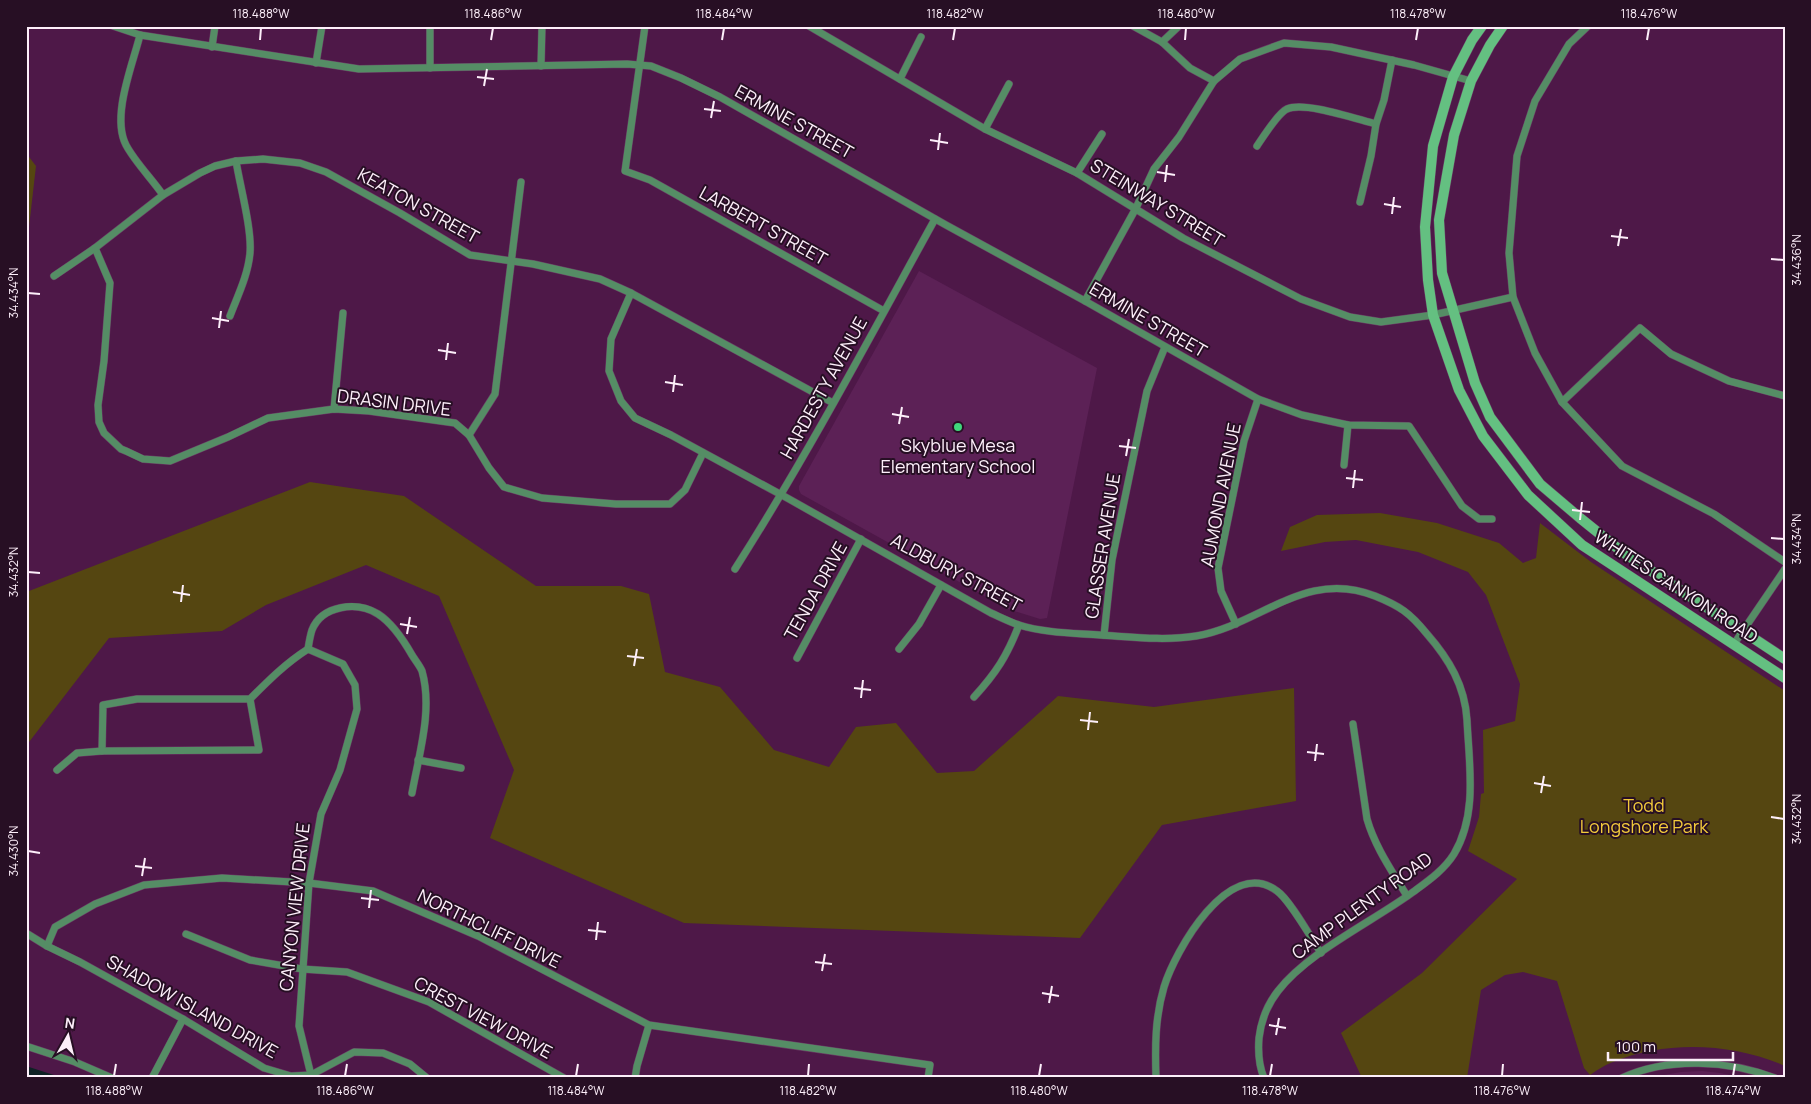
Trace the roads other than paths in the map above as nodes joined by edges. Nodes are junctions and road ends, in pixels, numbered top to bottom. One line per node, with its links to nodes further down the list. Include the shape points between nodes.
1 (113, 26): 13 (street, ERMINE STREET)
2 (215, 26): 16 (street)
3 (322, 26): 18 (street)
4 (430, 26): 21 (street)
5 (542, 26): 20 (street)
6 (645, 26): 19 (street)
7 (809, 26): 23 (street, STEINWAY STREET)
8 (1133, 26): 15 (street)
9 (1180, 26): 15 (street)
10 (1482, 26): 22 (main road, WHITES CANYON ROAD)
11 (1503, 26): 25 (main road, WHITES CANYON ROAD)
12 (1588, 26): 42 (street, via 1569,44 1535,101 1517,156 1509,253)
13 (140, 35): 16 (street, ERMINE STREET); 34 (street, via 122,104 122,131 126,144)
14 (921, 36): 23 (street)
15 (1162, 42): 24 (street, via 1190,68)
16 (212, 46): 18 (street, ERMINE STREET)
17 (1392, 60): 22 (street); 24 (street, via 1331,47 1284,43 1240,58); 27 (street)
18 (316, 63): 21 (street, ERMINE STREET, via 360,70)
19 (640, 64): 20 (street, ERMINE STREET); 37 (street, ERMINE STREET, via 682,78); 44 (street, LARBERT STREET, via 625,172 650,180)
20 (541, 66): 21 (street, ERMINE STREET)
21 (430, 68)
22 (1453, 77): 25 (street); 47 (main road, WHITES CANYON ROAD, via 1433,146 1425,227)
23 (900, 79): 28 (street, STEINWAY STREET)
24 (1214, 81): 36 (street, via 1179,137 1154,169)
25 (1471, 81): 45 (main road, WHITES CANYON ROAD, via 1454,135 1440,220 1442,273)
26 (1009, 84): 28 (street)
27 (1376, 124): 30 (street, via 1304,106 1286,109); 35 (street)
28 (985, 129): 32 (street, STEINWAY STREET)
29 (1102, 134): 32 (street)
30 (1258, 146)
31 (236, 162): 34 (street, KEATON STREET, via 215,166); 39 (street, KEATON STREET, via 264,159 300,163 326,172 470,256); 48 (street, via 250,251)
32 (1077, 173): 36 (street, STEINWAY STREET)
33 (521, 182): 39 (street)
34 (163, 195): 38 (street, KEATON STREET)
35 (1360, 202)
36 (1136, 208): 43 (street); 47 (street, STEINWAY STREET, via 1182,238 1263,281 1350,317 1381,322)
37 (935, 219): 43 (street, ERMINE STREET); 44 (street, HARDESTY AVENUE)
38 (95, 248): 40 (street, KEATON STREET); 54 (street, DRASIN DRIVE, via 110,283 99,422 104,433 121,449 143,459 170,461 268,418)
39 (512, 262): 41 (street, KEATON STREET, via 600,280); 56 (street, via 496,394)
40 (54, 276)
41 (630, 293): 53 (street, KEATON STREET); 57 (street, ALDBURY STREET, via 611,340 609,371 621,401 635,418)
42 (1513, 298): 45 (street, STEINWAY STREET); 52 (street, via 1535,353)
43 (1085, 301): 49 (street, ERMINE STREET)
44 (884, 311): 53 (street, HARDESTY AVENUE)
45 (1452, 311): 47 (street, STEINWAY STREET); 68 (main road, WHITES CANYON ROAD, via 1475,383 1490,417 1540,484 1621,551)
46 (343, 313): 54 (street)
47 (1433, 315): 71 (main road, WHITES CANYON ROAD, via 1459,390 1483,436 1528,496 1582,545)
48 (230, 316)
49 (1165, 347): 51 (street, ERMINE STREET); 69 (street, GLASSER AVENUE, via 1146,391 1112,560)
50 (1785, 396): 52 (street, via 1729,381 1688,362 1671,354 1640,328)
51 (1258, 399): 55 (street, ERMINE STREET, via 1302,415); 66 (street, AUMOND AVENUE, via 1244,441 1218,568 1221,592)
52 (1562, 402): 62 (street, via 1622,466 1714,514)
53 (833, 403): 59 (street, HARDESTY AVENUE)
54 (334, 409): 56 (street, DRASIN DRIVE, via 455,423)
55 (1348, 425): 58 (street); 60 (street, ERMINE STREET, via 1409,426 1462,506 1478,519)
56 (469, 435): 57 (street, DRASIN DRIVE, via 504,487 542,498 616,504 670,504 685,490)
57 (703, 453): 59 (street, ALDBURY STREET)
58 (1344, 464)
59 (781, 495): 61 (street, ALDBURY STREET); 63 (street, HARDESTY AVENUE)
60 (1492, 519)
61 (861, 539): 65 (street, ALDBURY STREET); 74 (street, TENDA DRIVE)
62 (1785, 562)
63 (735, 569)
64 (1785, 569): 68 (street)
65 (941, 585): 67 (street, ALDBURY STREET); 73 (street, via 919,624)
66 (1236, 624): 69 (street, ALDBURY STREET, via 1199,636 1169,639); 70 (street, ALDBURY STREET, via 1294,597 1338,587 1358,589 1393,603 1412,615)
67 (1019, 625): 69 (street, ALDBURY STREET); 77 (street, via 1006,657)
68 (1743, 630): 71 (street); 75 (main road, WHITES CANYON ROAD)
69 (1104, 635)
70 (1433, 641): 86 (street, CAMP PLENTY ROAD, via 1461,685 1466,712 1471,792 1469,812 1454,855 1435,876)
71 (1734, 644): 76 (main road, WHITES CANYON ROAD)
72 (308, 649): 78 (street); 81 (street, via 312,629 324,614 344,606 365,609 390,626 422,670 427,708); 85 (street, CANYON VIEW DRIVE, via 343,664 355,685 358,709 340,770 320,814)
73 (899, 649)
74 (797, 658)
75 (1785, 658)
76 (1785, 678)
77 (974, 697)
78 (250, 698): 80 (street, via 137,700 103,705); 80 (street, via 259,750)
79 (1353, 724): 86 (street, via 1371,833)
80 (102, 751): 83 (street, via 77,753)
81 (418, 760): 82 (street); 84 (street)
82 (461, 768)
83 (56, 770)
84 (412, 793)
85 (310, 883): 89 (street, NORTHCLIFF DRIVE, via 222,878 144,885 95,904 55,927); 91 (street, CANYON VIEW DRIVE); 93 (street, NORTHCLIFF DRIVE, via 373,891 478,936)
86 (1407, 896): 90 (street, CAMP PLENTY ROAD)
87 (26, 932): 89 (street, SHADOW ISLAND DRIVE)
88 (186, 934): 91 (street, CREST VIEW DRIVE, via 250,960)
89 (47, 946): 92 (street, SHADOW ISLAND DRIVE)
90 (1321, 953): 102 (street, via 1277,891 1262,884 1247,883 1219,899 1192,930 1164,987 1155,1045); 103 (street, CAMP PLENTY ROAD, via 1291,976 1265,1011 1259,1041)
91 (302, 969): 95 (street, CANYON VIEW DRIVE, via 298,1026); 99 (street, CREST VIEW DRIVE, via 347,972 429,1002)
92 (183, 1019): 95 (street, SHADOW ISLAND DRIVE, via 264,1068 291,1076); 97 (street)
93 (649, 1025): 100 (street); 101 (street, NORTHCLIFF DRIVE, via 930,1064)
94 (26, 1046): 96 (street)
95 (313, 1076): 98 (street, SHADOW ISLAND DRIVE, via 354,1052 383,1053 410,1064)
96 (112, 1078)
97 (152, 1078)
98 (428, 1078)
99 (564, 1078)
100 (635, 1078)
101 (928, 1078)
102 (1156, 1078)
103 (1264, 1078)
104 (1622, 1078): 105 (street, via 1660,1066 1687,1064 1735,1067)
105 (1775, 1078)

